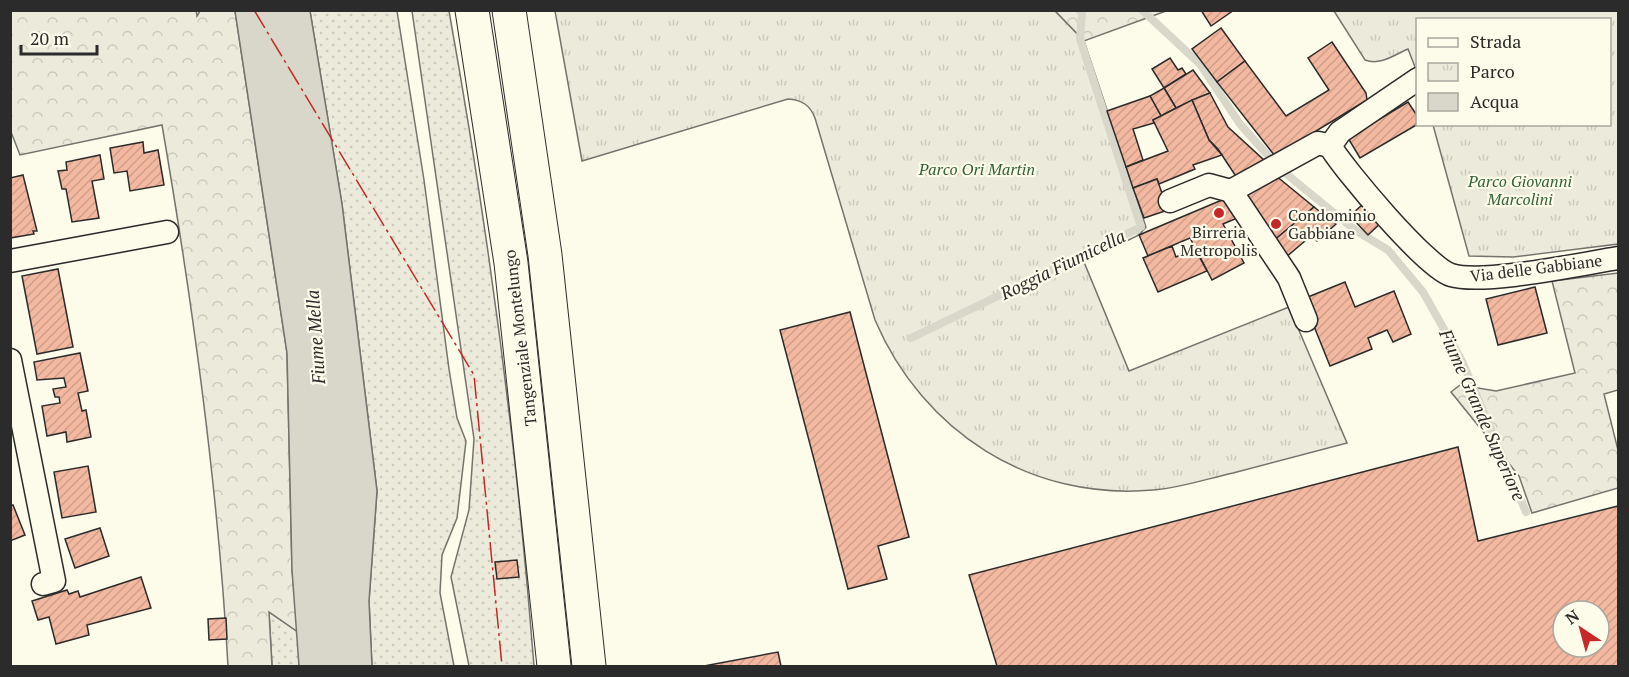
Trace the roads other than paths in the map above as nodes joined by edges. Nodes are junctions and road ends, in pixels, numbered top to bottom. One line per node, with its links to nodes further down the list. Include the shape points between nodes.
1 (472, 10): 13 (highway, Tangenziale Montelungo, via 512,263)
2 (509, 10): 14 (highway, Tangenziale Montelungo, via 545,255)
3 (1416, 80): 4 (street, via 1340,132)
4 (1330, 146): 5 (street, via 1318,143); 8 (street, Via delle Gabbiane, via 1342,166 1428,260 1450,275 1474,279)
5 (1231, 191): 6 (street, via 1209,185); 10 (street, via 1288,278)
6 (1170, 201)
7 (168, 232): 9 (street)
8 (1618, 258)
9 (10, 261)
10 (1306, 320)
11 (10, 360): 12 (street, via 54,580)
12 (44, 584)
13 (554, 666)
14 (589, 666)

